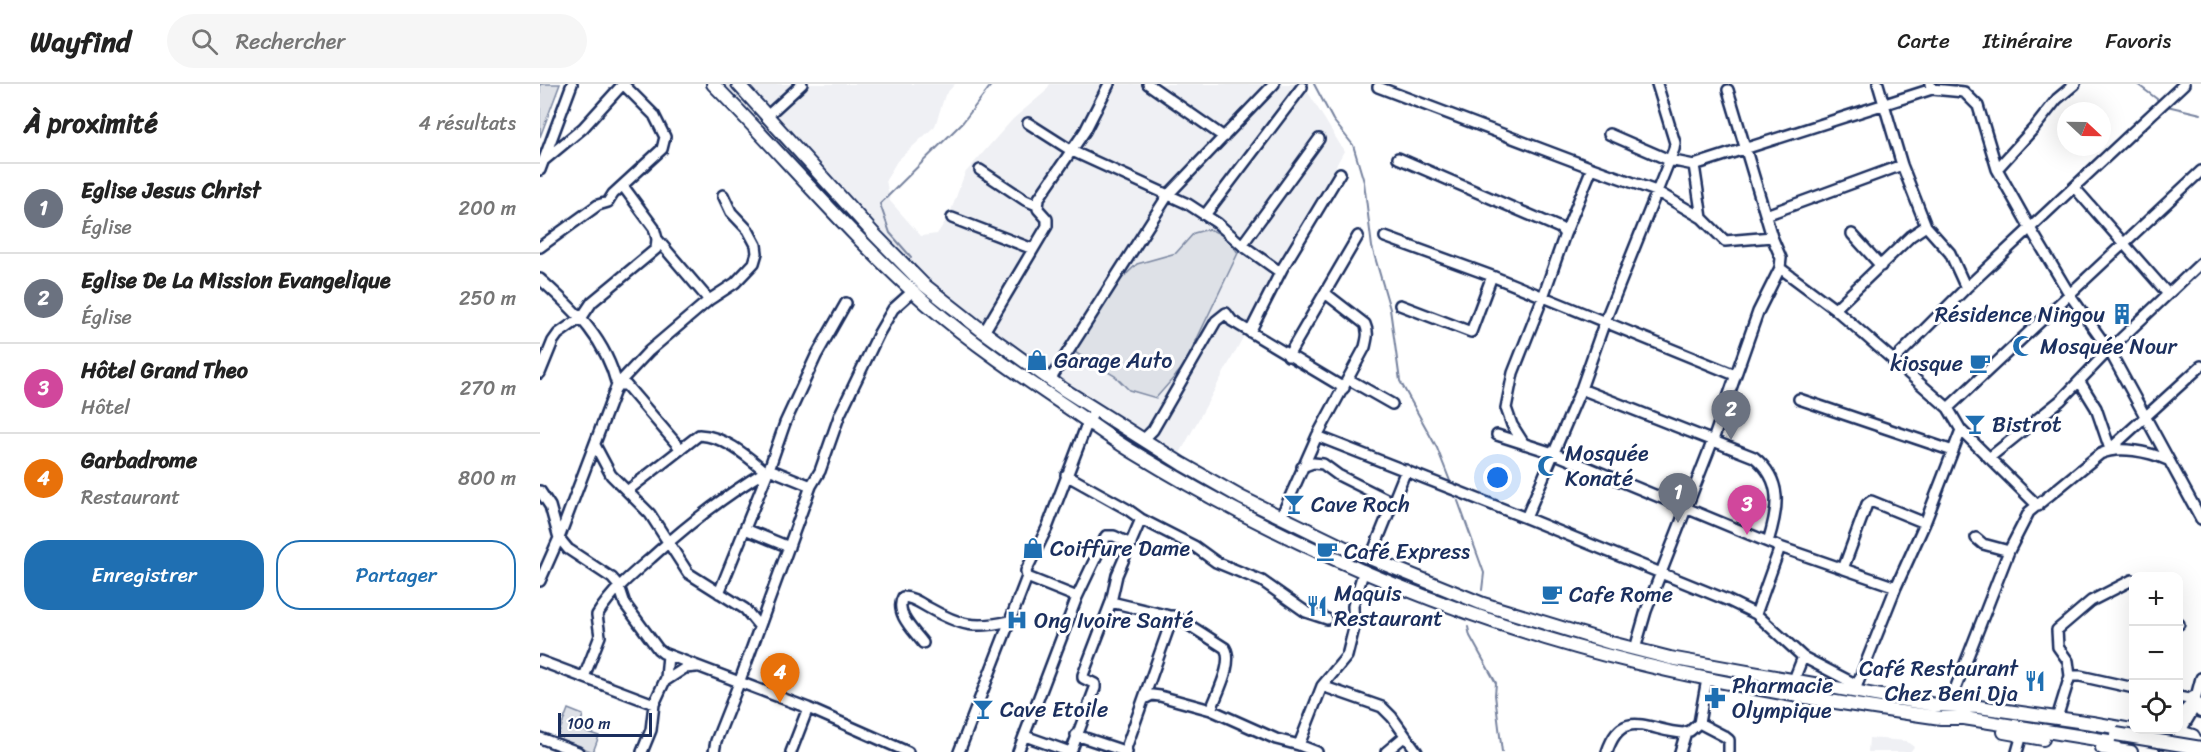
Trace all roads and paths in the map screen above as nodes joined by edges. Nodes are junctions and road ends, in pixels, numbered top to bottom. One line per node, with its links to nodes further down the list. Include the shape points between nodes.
1 (572, 84): 28 (street)
2 (623, 84): 28 (street); 36 (street, via 654,115 665,137 662,149)
3 (714, 84): 65 (main road)
4 (738, 84): 19 (main road)
5 (802, 84): 19 (street)
6 (1108, 84): 25 (street)
7 (1274, 84): 22 (street)
8 (1657, 84): 27 (street, via 1675,143)
9 (1878, 84): 18 (street)
10 (2074, 84): 32 (street)
11 (2184, 84): 37 (street)
12 (1154, 85): 22 (street)
13 (1302, 87): 42 (street)
14 (1378, 87): 31 (street)
15 (1931, 87): 16 (street); 18 (street)
16 (1966, 88): 32 (street, via 1978,106)
17 (1728, 90): 24 (street)
18 (1885, 104): 24 (street); 30 (street)
19 (766, 117): 76 (main road, via 923,284)
20 (1028, 123): 25 (street)
21 (1609, 134): 27 (street)
22 (1224, 137): 40 (street)
23 (1319, 139): 55 (street)
24 (1747, 150): 29 (street); 43 (street)
25 (1072, 151): 40 (street); 41 (street)
26 (1398, 158): 48 (street, via 1560,228)
27 (1670, 160): 29 (street); 38 (street)
28 (542, 165)
29 (1694, 165): 45 (street)
30 (1902, 165): 43 (street); 46 (street)
31 (1592, 168): 38 (street); 48 (street)
32 (1997, 169): 47 (street)
33 (980, 170): 41 (street)
34 (2201, 171): 54 (street)
35 (1340, 173): 61 (street)
36 (623, 186): 53 (street, via 654,228); 56 (street, via 608,202 598,205)
37 (2074, 187): 47 (street); 54 (street)
38 (1656, 191): 45 (street); 75 (street)
39 (723, 195): 70 (street, via 731,212 748,230 757,253 735,284)
40 (1168, 195): 42 (street); 85 (street)
41 (1037, 205): 57 (street, via 1047,223)
42 (1205, 215): 55 (street)
43 (1766, 215): 52 (street)
44 (952, 218): 57 (street)
45 (1702, 218): 52 (street, via 1725,241)
46 (1926, 226): 59 (street); 64 (street, via 1950,253)
47 (2030, 228): 64 (street); 68 (street)
48 (1565, 234): 69 (street)
49 (1852, 234): 59 (street)
50 (1358, 236): 66 (street)
51 (1385, 237): 62 (street)
52 (1772, 237): 60 (street, via 1781,258)
53 (657, 239): 70 (street); 74 (street, via 656,249 592,302)
54 (2124, 243): 67 (street); 68 (street)
55 (1242, 245): 61 (street)
56 (540, 247)
57 (1033, 249): 76 (street)
58 (2201, 263): 67 (street)
59 (1881, 266): 73 (street)
60 (1780, 268): 73 (street); 83 (street, via 1758,312)
61 (1280, 272): 77 (street)
62 (1492, 276): 69 (street); 72 (street, via 1471,332)
63 (540, 279): 74 (street)
64 (1966, 288): 80 (street)
65 (913, 291): 95 (main road, via 990,354); 113 (street, via 893,309 879,333)
66 (1325, 293): 79 (street); 84 (street, via 1360,319 1368,331 1365,347)
67 (2168, 294): 78 (street)
68 (2070, 295): 78 (street); 92 (street)
69 (1543, 297): 75 (street); 101 (street, via 1513,373 1506,408)
70 (709, 300): 87 (street, via 649,351)
71 (846, 303): 110 (street, via 803,382)
72 (1400, 305)
73 (1835, 309): 80 (street)
74 (582, 317): 82 (street, via 564,328 553,341); 87 (street, via 606,354)
75 (1605, 321): 83 (street); 89 (street)
76 (984, 332): 85 (main road)
77 (1250, 332): 79 (street); 99 (street, via 1226,313 1216,321 1153,430)
78 (2109, 350): 86 (street); 94 (street)
79 (1288, 356): 88 (street)
80 (1893, 361): 92 (street)
81 (2201, 366): 94 (street)
82 (540, 374)
83 (1735, 375): 100 (street)
84 (1348, 379): 88 (street); 91 (street)
85 (1050, 380): 93 (main road)
86 (2080, 382): 104 (street, via 2096,408); 107 (street)
87 (617, 385): 102 (street); 103 (street, via 626,385)
88 (1344, 388): 98 (street)
89 (1581, 389): 100 (street); 106 (street)
90 (1799, 399): 105 (street)
91 (1392, 404)
92 (1948, 408): 96 (street)
93 (1095, 410): 95 (street); 99 (main road)
94 (2146, 416): 104 (street); 108 (street)
95 (1088, 421): 112 (street); 135 (main road, via 1132,451 1278,532)
96 (1961, 430): 105 (street); 107 (street)
97 (1497, 435): 101 (street)
98 (1317, 436): 109 (street); 111 (street)
99 (1143, 440): 119 (main road)
100 (1713, 440): 118 (street); 127 (street, via 1754,457 1768,468 1778,496)
101 (1524, 444): 106 (street)
102 (595, 445): 115 (street, via 611,475); 125 (street)
103 (680, 448): 110 (street, via 699,435 710,436); 115 (street)
104 (2110, 449): 108 (street); 117 (street)
105 (1953, 451): 123 (street)
106 (1553, 453): 118 (street); 120 (street)
107 (1989, 458): 117 (street)
108 (2168, 460): 122 (street)
109 (1302, 467): 116 (street, via 1323,464 1338,476); 119 (street)
110 (767, 470): 113 (street); 124 (street); 128 (street)
111 (1406, 470): 116 (street); 120 (street)
112 (1066, 476): 121 (street); 138 (street, via 1026,571)
113 (811, 486): 130 (street)
114 (540, 491): 125 (street)
115 (627, 491): 128 (street, via 650,514)
116 (1392, 502): 135 (street)
117 (2038, 506): 132 (street, via 2030,512)
118 (1686, 508): 127 (street); 137 (street)
119 (1281, 517): 135 (main road)
120 (1526, 518): 137 (street)
121 (1141, 519): 129 (street); 148 (street, via 1216,562 1262,581 1306,612)
122 (2201, 519)
123 (1925, 523): 136 (street, via 1871,501); 142 (street)
124 (745, 529): 130 (street); 143 (street)
125 (559, 538): 134 (street); 141 (street)
126 (1977, 538): 132 (street, via 1983,544)
127 (1768, 542): 131 (street)
128 (667, 543): 141 (street); 143 (street, via 688,573)
129 (1131, 544): 144 (street, via 1106,536); 145 (street, via 1117,575)
130 (789, 547): 150 (street)
131 (1780, 547): 136 (street); 146 (street)
132 (2009, 550): 172 (street)
133 (540, 554): 134 (street)
134 (550, 558): 139 (street)
135 (1367, 564): 152 (main road, via 1483,604); 160 (main road, via 1435,600 1549,639); 164 (street, via 1353,606 1354,628 1347,656)
136 (1843, 569): 142 (street)
137 (1661, 573): 146 (street); 152 (street)
138 (1027, 577): 144 (street); 149 (street)
139 (540, 581)
140 (2129, 582): 157 (street, via 2091,601 2058,630 2058,647 2068,661)
141 (619, 586): 153 (street, via 625,604 658,649); 158 (street, via 597,615 600,636)
142 (1896, 587): 166 (street)
143 (719, 593): 150 (street, via 745,609)
144 (1077, 597): 182 (street)
145 (1111, 602): 147 (street); 179 (street, via 1083,675 1095,688)
146 (1755, 614): 154 (street)
147 (1173, 616): 167 (street); 171 (street, via 1227,651 1228,663)
148 (1327, 619)
149 (1010, 621): 151 (street, via 983,627 969,625 903,597 902,614); 193 (street)
150 (759, 626): 163 (street)
151 (923, 643)
152 (1635, 648): 162 (main road)
153 (668, 655): 156 (street); 161 (street)
154 (1803, 657): 162 (street); 166 (street)
155 (540, 661): 158 (street)
156 (698, 667): 161 (street, via 685,668); 163 (street)
157 (2070, 676): 165 (street); 174 (street)
158 (584, 677): 169 (street)
159 (2201, 678): 168 (street)
160 (1707, 679): 172 (main road, via 1812,698); 175 (street)
161 (664, 681): 169 (street)
162 (1793, 682): 166 (main road)
163 (739, 683): 170 (street); 190 (street)
164 (1322, 686): 183 (street, via 1382,707); 187 (street)
165 (2129, 687)
166 (1857, 689): 172 (main road)
167 (1144, 699): 171 (street, via 1160,696); 196 (street)
168 (2197, 700): 173 (main road); 181 (street); 186 (street)
169 (654, 704): 189 (street, via 651,730)
170 (808, 708): 191 (street); 192 (street)
171 (1211, 710): 187 (street)
172 (1943, 712): 174 (main road, via 1979,707); 180 (main road, via 1961,724); 185 (main road)
173 (2183, 714)
174 (2057, 718): 176 (main road)
175 (1699, 723): 177 (street); 202 (street, via 1724,736 1729,741)
176 (2129, 729)
177 (1686, 732): 200 (street, via 1635,723 1617,732); 201 (street)
178 (2165, 734): 181 (main road)
179 (1076, 735): 195 (street); 196 (street)
180 (2020, 735): 203 (street); 204 (main road)
181 (2175, 735): 186 (main road); 205 (main road, via 2166,746)
182 (1025, 736): 194 (street); 195 (street)
183 (1405, 736): 198 (street); 199 (street)
184 (540, 738): 188 (street)
185 (2116, 738): 186 (main road, bridge); 206 (main road)
186 (2198, 743)
187 (1299, 745): 197 (street)
188 (578, 752)
189 (642, 752)
190 (714, 752)
191 (791, 752)
192 (908, 752)
193 (959, 752)
194 (1018, 752)
195 (1071, 752)
196 (1126, 752)
197 (1317, 752)
198 (1386, 752)
199 (1417, 752)
200 (1607, 752)
201 (1680, 752)
202 (1729, 752)
203 (2017, 752)
204 (2131, 752)
205 (2167, 752)
206 (2177, 752)

